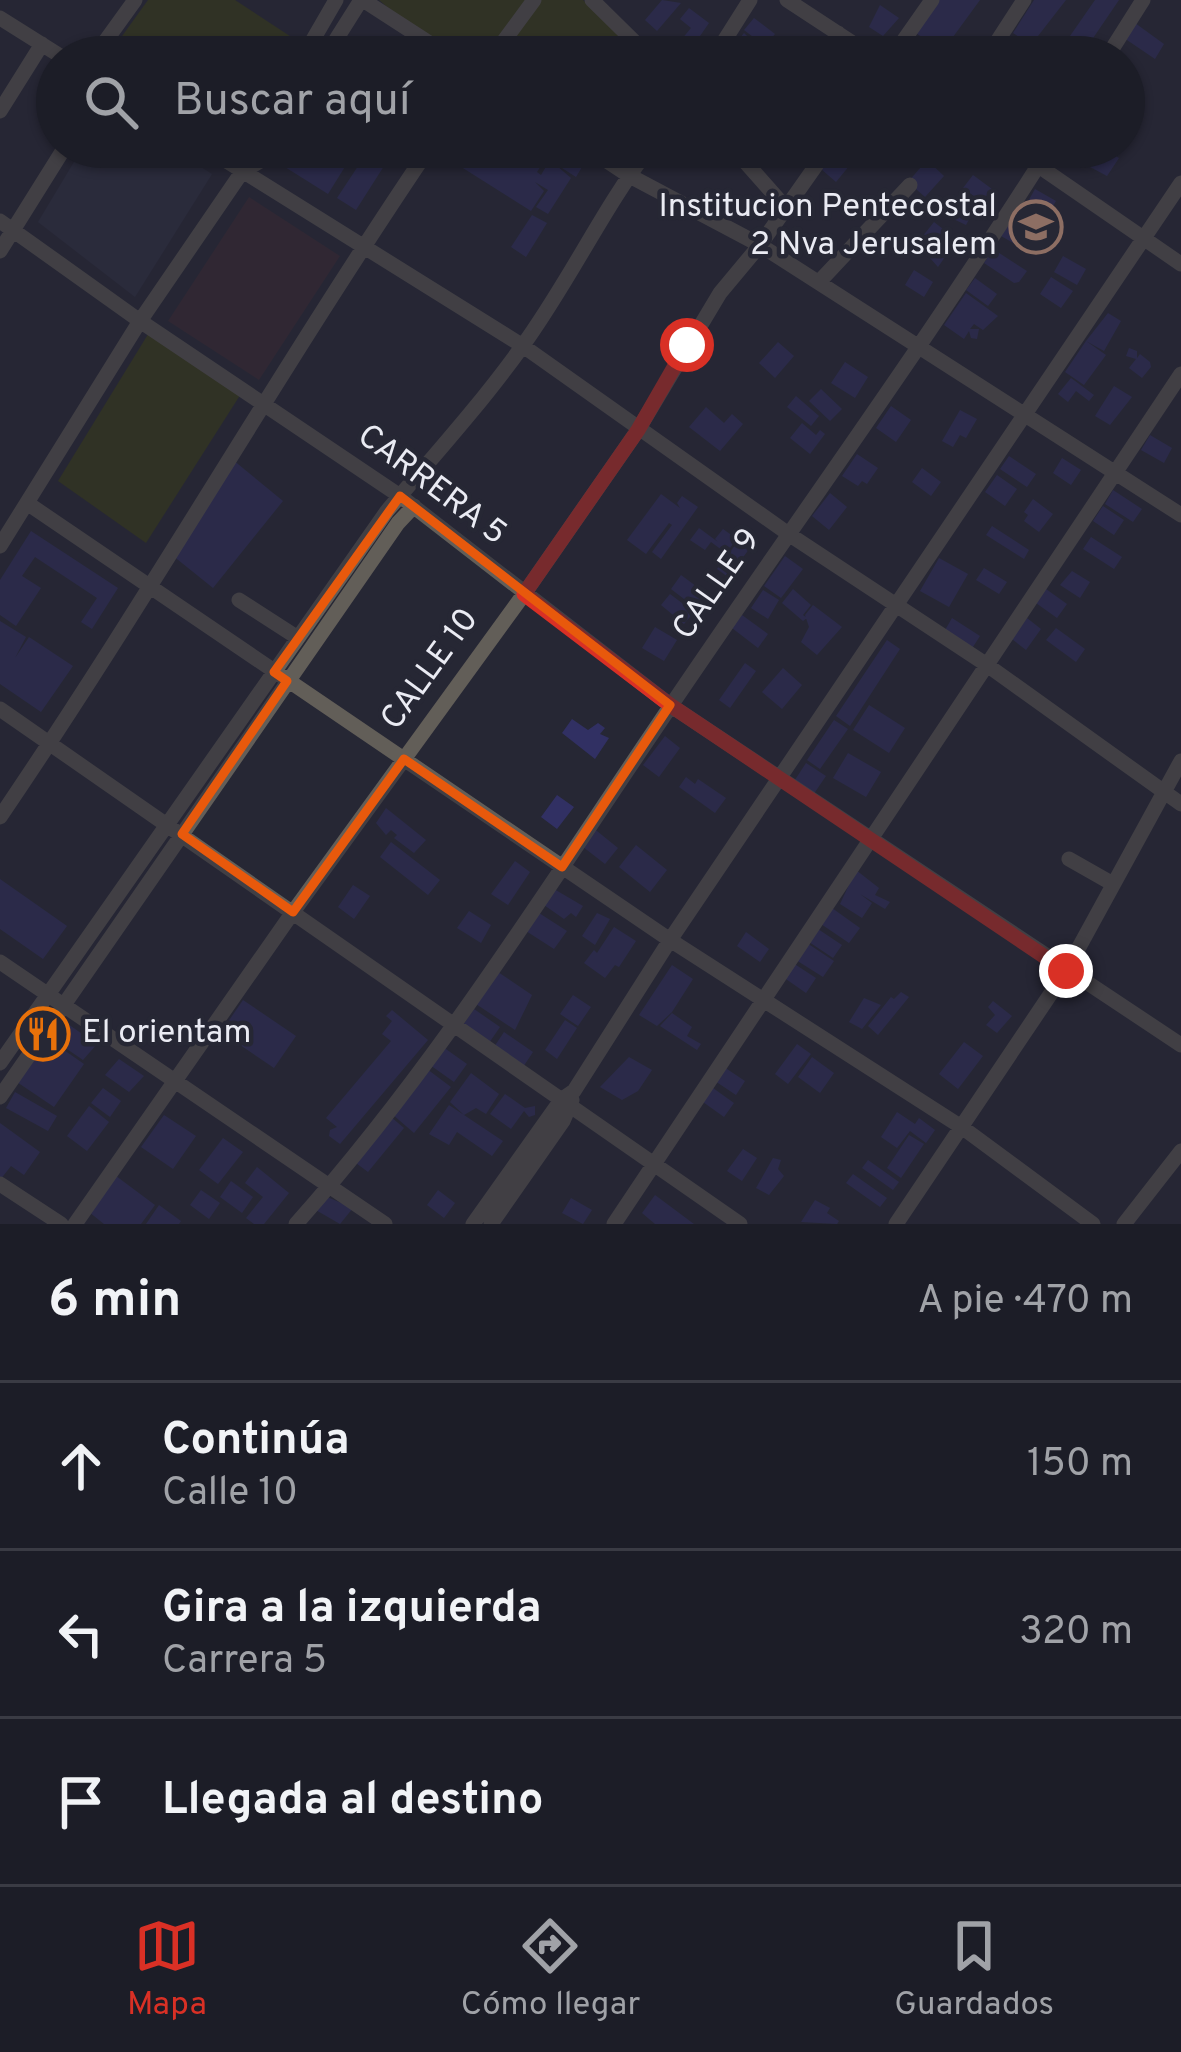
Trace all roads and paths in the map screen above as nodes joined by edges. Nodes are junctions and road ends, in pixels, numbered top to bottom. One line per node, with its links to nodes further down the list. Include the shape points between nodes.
1 (135, 0): 13 (street)
2 (336, 0): 14 (street)
3 (362, 0): 15 (street); 16 (street)
4 (534, 0): 17 (street)
5 (592, 0): 18 (street)
6 (750, 0): 19 (street)
7 (788, 0): 12 (street)
8 (932, 0): 22 (street)
9 (1024, 0): 23 (street)
10 (1143, 0): 24 (street)
11 (0, 18): 25 (street)
12 (838, 33): 20 (street); 21 (street)
13 (109, 36)
14 (315, 36)
15 (339, 36)
16 (418, 36)
17 (507, 36)
18 (629, 36)
19 (727, 36)
20 (836, 36)
21 (842, 36)
22 (907, 36)
23 (1001, 36)
24 (1120, 36)
25 (36, 40)
26 (36, 54): 27 (street)
27 (0, 111)
28 (49, 168): 44 (street)
29 (236, 168): 39 (street)
30 (242, 168): 39 (street)
31 (249, 168): 39 (street)
32 (416, 168): 46 (street)
33 (616, 168): 40 (street)
34 (634, 168): 40 (street)
35 (754, 168): 43 (street)
36 (814, 168): 43 (street, CALLE 10)
37 (1037, 168): 53 (street, CALLE 9)
38 (1041, 168): 45 (street)
39 (242, 172): 46 (street); 51 (street)
40 (628, 176): 47 (street); 52 (street)
41 (1181, 183): 45 (street)
42 (910, 185): 50 (street)
43 (786, 208): 47 (street, CALLE 10)
44 (6, 226): 48 (street); 51 (street, CARRERA 5)
45 (1143, 239): 49 (street); 56 (street)
46 (364, 244): 52 (street); 55 (street)
47 (760, 244): 50 (street); 57 (street, CALLE 10, via 720,293)
48 (0, 251)
49 (1181, 264)
50 (819, 283): 53 (street)
51 (140, 321): 55 (street, CARRERA 5); 60 (street)
52 (523, 346): 57 (street); 59 (street)
53 (920, 348): 56 (street); 62 (street, CALLE 9)
54 (1181, 374): 58 (street)
55 (262, 401): 59 (street, CARRERA 5); 64 (street)
56 (1023, 416): 58 (street); 67 (street)
57 (638, 430): 62 (street); 65 (street, CALLE 10)
58 (1114, 475): 61 (street); 69 (street)
59 (407, 501): 65 (street, CARRERA 5); 68 (street); 70 (street)
60 (27, 503): 63 (street); 64 (street)
61 (1181, 515)
62 (790, 536): 67 (street); 71 (street, CALLE 9)
63 (0, 546)
64 (148, 585): 70 (street); 73 (street)
65 (524, 594): 71 (street, CARRERA 5); 74 (street, CALLE 10)
66 (239, 600): 68 (street)
67 (894, 606): 69 (street); 76 (street)
68 (298, 638): 70 (street)
69 (987, 665): 77 (street); 81 (street)
70 (281, 676): 74 (street); 80 (street)
71 (670, 705): 76 (street, CARRERA 5); 83 (street, CALLE 9)
72 (0, 709): 73 (street)
73 (50, 743): 79 (street); 80 (street)
74 (404, 759): 83 (street); 85 (street, CALLE 10)
75 (1181, 761): 77 (street)
76 (778, 778): 81 (street, CARRERA 5); 86 (street)
77 (1162, 792): 78 (street); 84 (street)
78 (1181, 804)
79 (0, 818)
80 (176, 829): 85 (street); 89 (street); 91 (street)
81 (872, 841): 88 (street, CARRERA 5); 90 (street)
82 (1069, 859): 84 (street)
83 (562, 867): 86 (street); 92 (street, CALLE 9)
84 (1113, 884): 88 (street)
85 (293, 912): 92 (street); 95 (street, CALLE 10)
86 (670, 940): 90 (street); 97 (street)
87 (0, 962): 89 (street)
88 (1066, 971): 93 (street, CARRERA 5); 98 (street)
89 (48, 993): 91 (street); 94 (street)
90 (764, 1001): 98 (street); 100 (street)
91 (65, 1004): 95 (street); 96 (street)
92 (454, 1026): 97 (street); 102 (street, CALLE 9)
93 (1181, 1046)
94 (0, 1063)
95 (174, 1081): 102 (street); 104 (street, CALLE 10)
96 (0, 1097)
97 (569, 1100): 100 (street); 107 (street); 108 (street)
98 (963, 1128): 111 (street); 112 (street)
99 (1181, 1151): 113 (street)
100 (653, 1166): 109 (street); 110 (street)
101 (0, 1184): 103 (street)
102 (328, 1188): 105 (street, CALLE 9); 106 (street)
103 (61, 1224)
104 (75, 1224)
105 (296, 1224)
106 (385, 1224)
107 (473, 1224)
108 (491, 1224)
109 (614, 1224)
110 (740, 1224)
111 (896, 1224)
112 (1093, 1224)
113 (1124, 1224)

